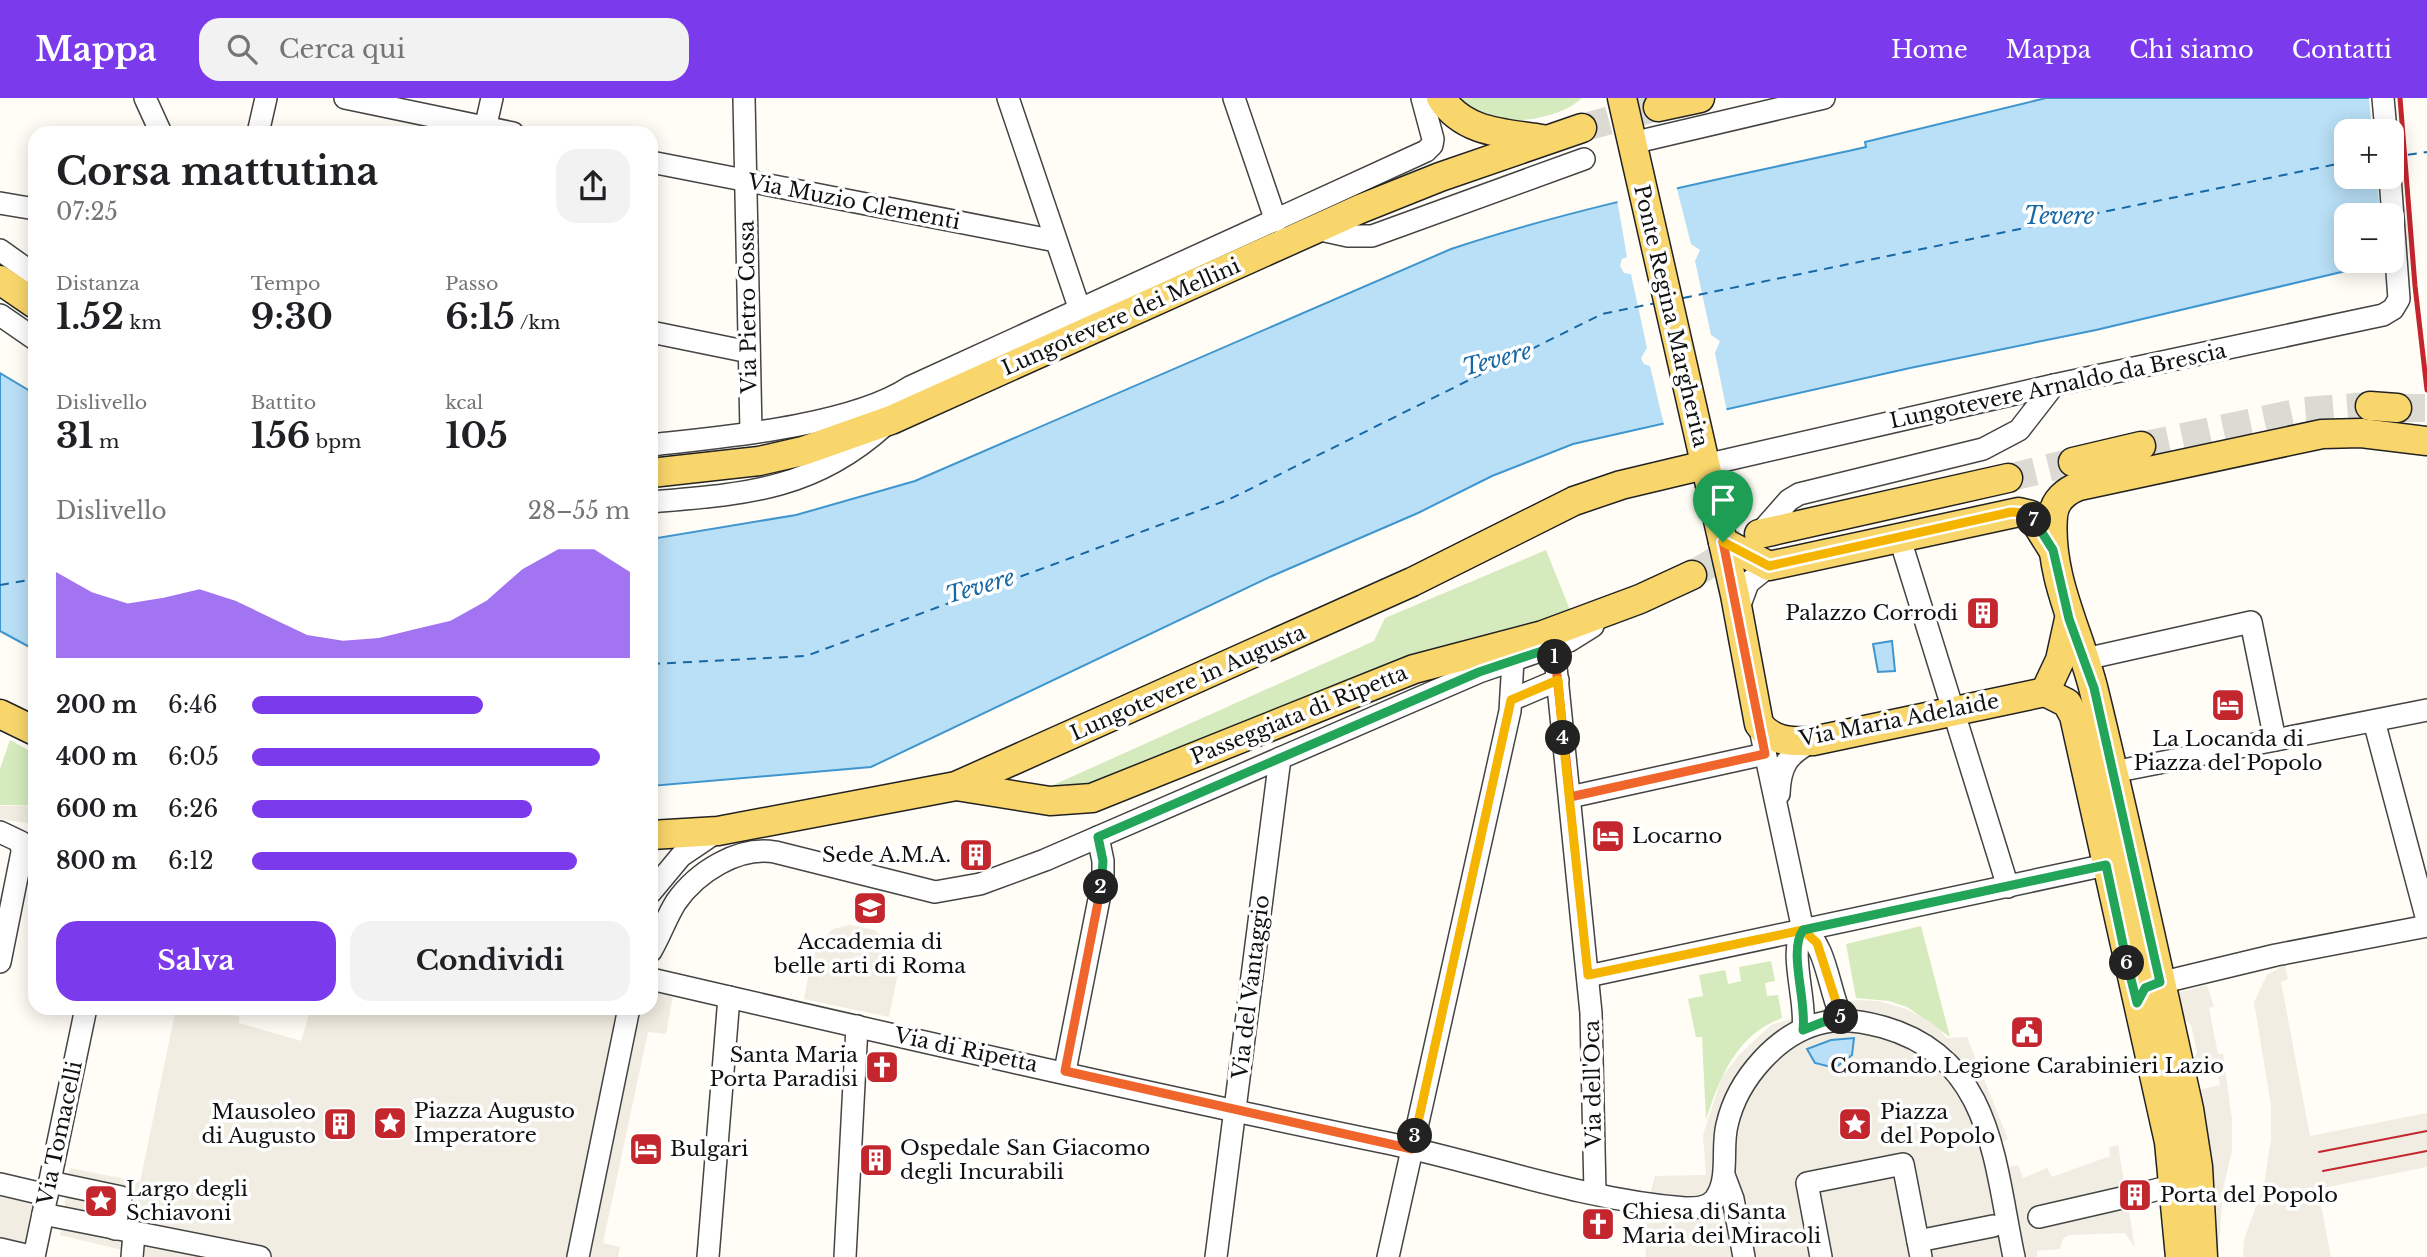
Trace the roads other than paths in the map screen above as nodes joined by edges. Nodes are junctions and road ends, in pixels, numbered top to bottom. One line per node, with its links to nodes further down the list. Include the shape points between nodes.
1 (145, 98): 16 (street)
2 (266, 98): 17 (street)
3 (345, 98): 18 (street)
4 (492, 98): 19 (street)
5 (744, 98): 25 (street, Via Pietro Cossa)
6 (1008, 98): 31 (street)
7 (1234, 98): 29 (street)
8 (1422, 98): 29 (street, Lungotevere dei Mellini, via 1433,142 1426,151)
9 (1441, 98): 21 (main road, via 1471,126)
10 (1700, 98): 14 (main road)
11 (1824, 98): 22 (street)
12 (2383, 98): 15 (street)
13 (1624, 102): 22 (main road, Ponte Regina Margherita)
14 (1658, 107)
15 (2385, 119)
16 (158, 126)
17 (260, 126)
18 (468, 126)
19 (486, 126)
20 (1582, 128): 21 (main road, Lungotevere dei Mellini)
21 (1548, 140): 30 (main road, Lungotevere dei Mellini, via 1440,177)
22 (1635, 155): 47 (main road, Ponte Regina Margherita)
23 (1584, 159): 30 (street, via 1371,236)
24 (658, 163): 25 (street, Via Muzio Clementi)
25 (746, 181): 31 (street, Via Muzio Clementi); 40 (street, Via Pietro Cossa)
26 (2390, 189): 41 (street, Lungotevere Arnaldo da Brescia, via 2399,295 2393,309 2373,319)
27 (0, 203): 28 (street)
28 (28, 208)
29 (1276, 221): 37 (street, Lungotevere dei Mellini)
30 (1316, 229): 37 (main road, Lungotevere dei Mellini)
31 (1056, 241): 37 (street)
32 (0, 250): 33 (street)
33 (28, 270)
34 (0, 280): 35 (main road)
35 (28, 299)
36 (0, 314): 39 (street)
37 (1083, 320): 42 (main road, Lungotevere dei Mellini); 43 (street, Lungotevere dei Mellini, via 910,387 894,399)
38 (658, 333): 40 (street)
39 (28, 334)
40 (749, 352): 43 (street, Via Pietro Cossa)
41 (2054, 385): 47 (street, Lungotevere Arnaldo da Brescia); 52 (street, via 2019,430 1983,449 1799,494)
42 (891, 420): 49 (main road, Lungotevere dei Mellini, via 795,453); 51 (street, via 836,463 799,480)
43 (751, 432): 45 (street, Lungotevere dei Mellini)
44 (2427, 441): 55 (main road, via 2361,433 2322,434 2079,486 2062,497 2054,510)
45 (658, 444)
46 (2141, 446): 48 (main road)
47 (1702, 454): 54 (main road, Ponte Regina Margherita); 78 (main road, Lungotevere in Augusta, via 1574,501 1412,582)
48 (2073, 462)
49 (658, 472)
50 (2008, 478): 52 (main road)
51 (658, 501)
52 (1759, 534)
53 (1900, 539): 55 (main road, via 2020,512 2031,515); 56 (main road); 68 (street)
54 (1723, 542): 56 (main road); 59 (main road, Ponte Regina Margherita)
55 (2053, 550): 60 (main road)
56 (1769, 566): 59 (street, via 1748,583)
57 (1692, 575): 58 (main road)
58 (1640, 599): 61 (street, Passeggiata di Ripetta); 78 (main road, Passeggiata di Ripetta, via 1527,640 1414,669 1092,798 1050,801)
59 (1738, 610): 71 (main road, Ponte Regina Margherita)
60 (2069, 619): 62 (main road); 65 (main road, via 2060,660)
61 (1554, 647): 63 (street, Passeggiata di Ripetta); 64 (street, Via dell'Oca)
62 (2085, 659): 73 (street, via 2251,622); 77 (main road)
63 (1513, 660): 66 (street); 76 (street, Passeggiata di Ripetta)
64 (1558, 680): 66 (street); 79 (street, Via dell'Oca)
65 (2045, 692): 68 (main road, Via Maria Adelaide); 87 (main road, via 2073,711)
66 (1511, 700): 107 (street)
67 (2427, 710): 70 (street)
68 (1954, 711): 74 (main road, Via Maria Adelaide); 89 (street)
69 (0, 714): 72 (main road)
70 (2374, 721): 73 (street); 90 (street)
71 (1759, 723): 74 (main road, Via Maria Adelaide, via 1776,738); 75 (street)
72 (28, 728)
73 (2276, 740): 77 (street)
74 (1813, 741): 80 (street, via 1794,751 1784,763)
75 (1765, 754): 79 (street); 80 (street)
76 (1280, 758): 86 (street, Passeggiata di Ripetta); 106 (street, Via del Vantaggio)
77 (2113, 772): 95 (main road)
78 (956, 786): 83 (main road, Lungotevere in Augusta)
79 (1570, 797): 96 (street, Via dell'Oca)
80 (1778, 806): 92 (street)
81 (0, 825): 82 (street)
82 (28, 831)
83 (718, 831): 85 (main road, Lungotevere in Augusta); 88 (street, via 681,856)
84 (0, 832): 94 (street, via 21,842 22,852)
85 (658, 835)
86 (1098, 837): 93 (street, Passeggiata di Ripetta, via 991,881 935,892 775,852 749,852 690,885); 105 (street, via 1102,879)
87 (2106, 865): 89 (street); 99 (main road)
88 (658, 884)
89 (2008, 887): 92 (street)
90 (2427, 919)
91 (2427, 926): 95 (street, via 2254,960)
92 (1803, 930): 96 (street); 102 (street, via 1817,943); 104 (street, via 1797,947)
93 (658, 937)
94 (0, 962)
95 (2157, 969): 99 (street); 130 (main road, via 2194,1138)
96 (1588, 975): 110 (street, Via dell'Oca)
97 (658, 981): 98 (street, Via di Ripetta)
98 (729, 997): 103 (street, Via di Ripetta); 122 (street)
99 (2137, 1003): 129 (main road, via 2171,1152)
100 (85, 1015): 112 (street, Via Tomacelli)
101 (628, 1015): 121 (street)
102 (1843, 1020): 104 (street); 128 (street, via 1914,1038 1949,1062 1967,1085 1985,1124)
103 (857, 1026): 105 (street, Via di Ripetta); 123 (street)
104 (1803, 1030): 108 (street, via 1773,1050 1743,1086 1725,1131)
105 (1065, 1071): 106 (street, Via di Ripetta)
106 (1234, 1111): 107 (street, Via di Ripetta); 124 (street, Via del Vantaggio)
107 (1412, 1149): 110 (street, Via di Ripetta); 125 (street)
108 (1724, 1175): 110 (street, Via di Ripetta, via 1717,1196 1707,1205 1691,1208); 126 (street)
109 (0, 1184): 112 (street)
110 (1595, 1193)
111 (2144, 1193): 113 (street)
112 (47, 1197): 115 (street); 115 (street, via 121,1197); 118 (street, Via Tomacelli)
113 (2039, 1217)
114 (1993, 1226): 116 (street)
115 (125, 1232): 119 (street); 120 (street)
116 (1919, 1249): 127 (street, via 1903,1164 1807,1183)
117 (0, 1250): 118 (street)
118 (34, 1257)
119 (132, 1257)
120 (260, 1257)
121 (578, 1257)
122 (708, 1257)
123 (845, 1257)
124 (1216, 1257)
125 (1388, 1257)
126 (1744, 1257)
127 (1821, 1257)
128 (2014, 1257)
129 (2180, 1257)
130 (2203, 1257)

